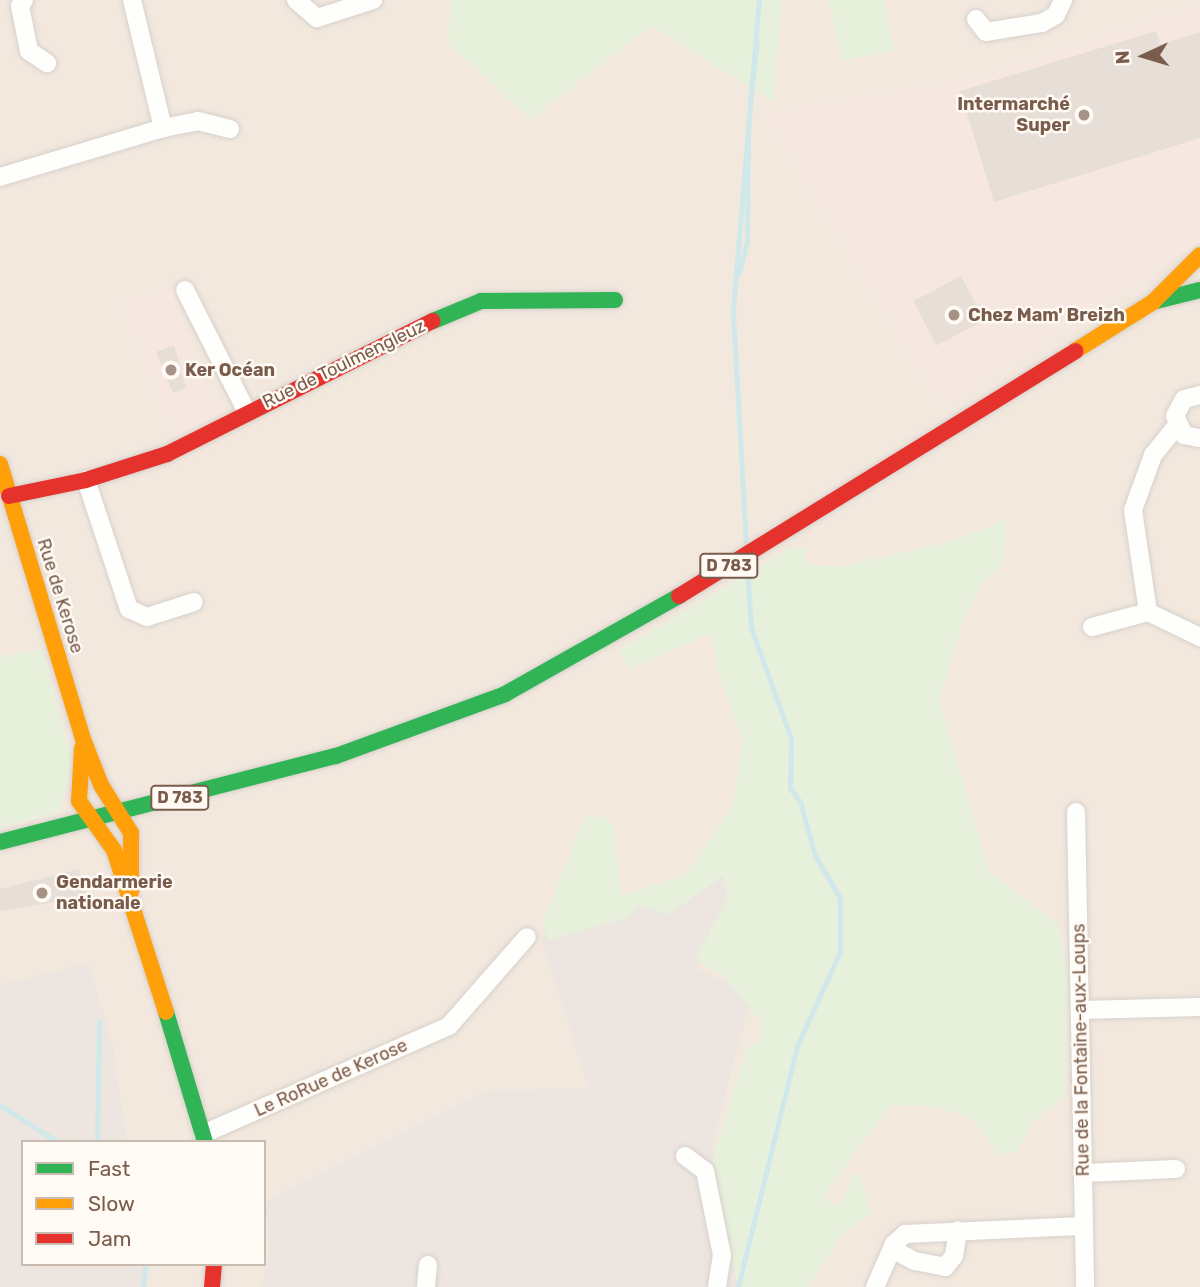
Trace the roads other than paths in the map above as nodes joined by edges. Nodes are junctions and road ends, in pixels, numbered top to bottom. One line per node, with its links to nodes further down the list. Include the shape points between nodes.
1 (24, 0): 7 (street, via 20,6 29,51)
2 (132, 0): 8 (street)
3 (296, 0): 4 (street, via 317,18)
4 (373, 0)
5 (1063, 0): 6 (street, via 1056,15 1042,23 986,32)
6 (975, 19)
7 (47, 63)
8 (163, 128): 9 (street, via 198,121); 10 (street)
9 (230, 129)
10 (0, 177)
11 (1200, 255): 16 (main road, D 783)
12 (1200, 272): 16 (main road, D 783)
13 (185, 290): 18 (street)
14 (1200, 290): 16 (main road)
15 (615, 300): 18 (main road, Rue de Toulmengleuz, via 481,301)
16 (1153, 302): 29 (main road, D 783, via 554,669 385,741)
17 (1200, 396): 19 (street, via 1179,405)
18 (247, 412): 22 (main road, Rue de Toulmengleuz, via 167,454)
19 (1177, 425): 20 (street, via 1184,435); 25 (street, via 1153,455 1133,510)
20 (1200, 438)
21 (0, 464): 23 (main road, Rue de Kerose)
22 (86, 480): 23 (main road, Rue de Toulmengleuz); 24 (street, via 129,609 147,617)
23 (9, 496): 28 (main road, Rue de Kerose)
24 (194, 602)
25 (1148, 612): 26 (street); 27 (street)
26 (1092, 627)
27 (1200, 637)
28 (83, 739): 29 (main road, Rue de Kerose, via 101,785); 31 (main road, Rue de Kerose, via 79,801)
29 (120, 812): 31 (main road, D 783); 33 (main road, Rue de Kerose, via 132,836)
30 (1076, 812): 36 (street, Rue de la Fontaine-aux-Loups)
31 (93, 819): 32 (main road, D 783); 33 (main road, Rue de Kerose, via 114,850)
32 (0, 842)
33 (131, 892): 37 (main road, Rue de Kerose)
34 (527, 937): 37 (street, Le RoRue de Kerose, via 457,1019)
35 (1200, 1007): 36 (street)
36 (1080, 1010): 40 (street, Rue de la Fontaine-aux-Loups)
37 (204, 1138)
38 (685, 1156): 48 (street, via 705,1171 722,1255)
39 (1176, 1169): 40 (street)
40 (1083, 1173): 41 (street, Rue de la Fontaine-aux-Loups)
41 (1084, 1226): 42 (street); 50 (street, Rue de la Fontaine-aux-Loups)
42 (958, 1230): 43 (street, via 905,1234); 43 (street, via 954,1256 945,1267 915,1261)
43 (892, 1249): 49 (street)
44 (428, 1265): 47 (street)
45 (214, 1266): 46 (main road)
46 (212, 1287)
47 (426, 1287)
48 (717, 1287)
49 (875, 1287)
50 (1086, 1287)

